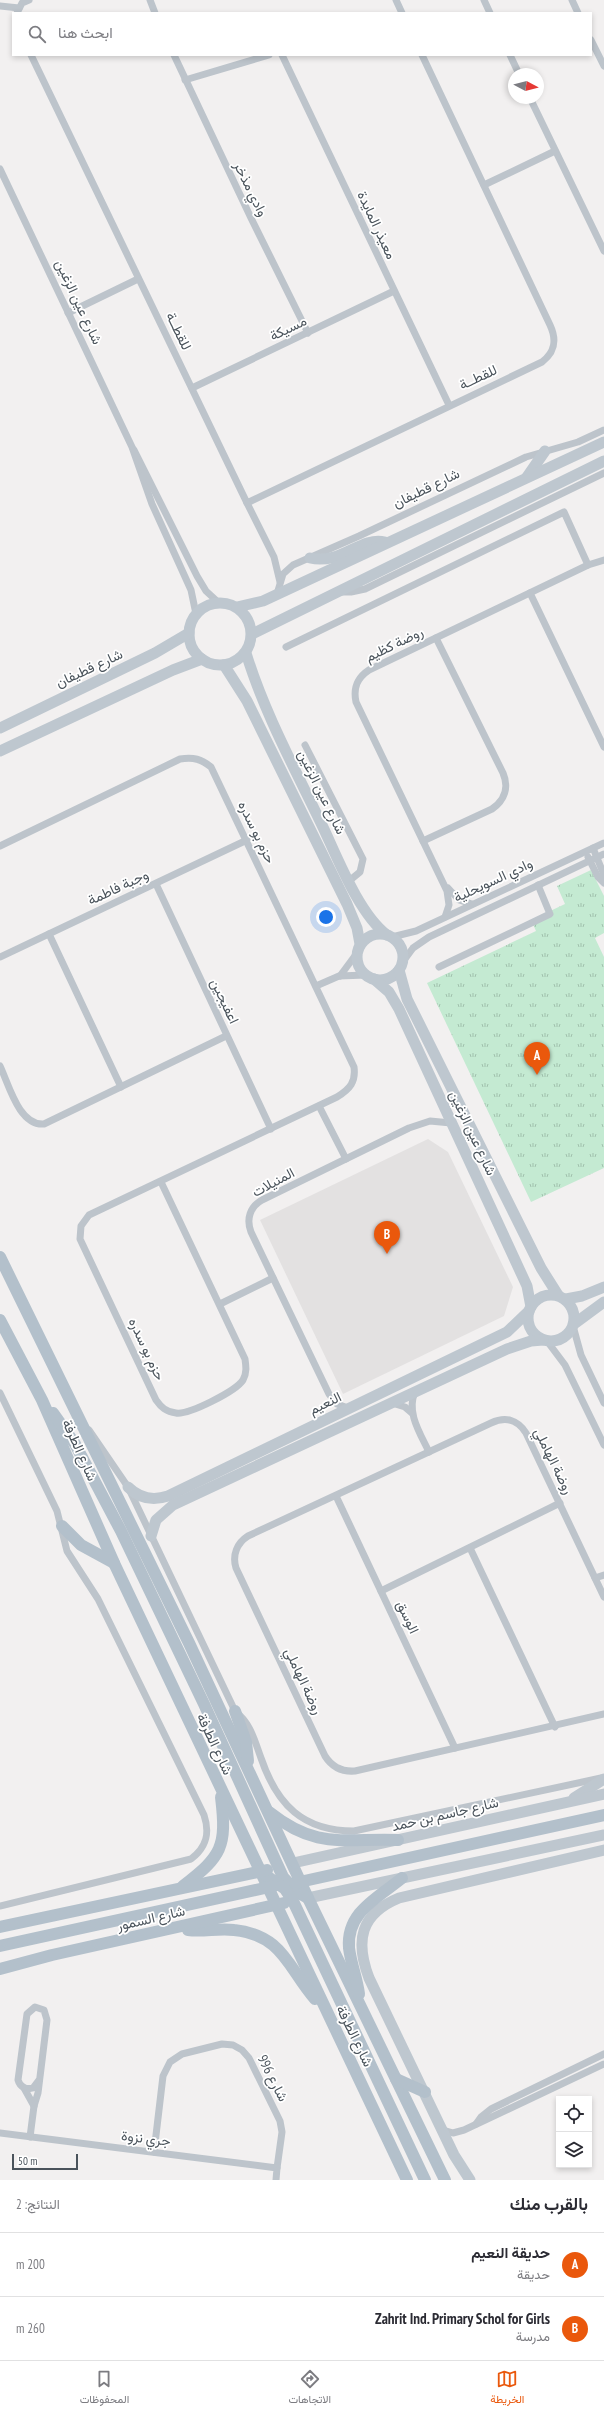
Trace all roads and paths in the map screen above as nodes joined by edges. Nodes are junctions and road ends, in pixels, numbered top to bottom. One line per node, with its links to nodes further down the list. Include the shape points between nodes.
1 (29, 0): 7 (street)
2 (150, 0): 8 (street)
3 (396, 0): 9 (street)
4 (484, 0): 10 (street)
5 (572, 0): 11 (street)
6 (0, 6): 7 (street)
7 (18, 10)
8 (156, 12)
9 (400, 12)
10 (490, 12)
11 (578, 12)
12 (592, 42): 19 (street)
13 (31, 56): 27 (street, للقطــة)
14 (174, 56): 21 (street, وادي مذخر)
15 (266, 56): 21 (street)
16 (282, 56): 28 (street, معيذر المايدة)
17 (422, 56): 25 (street, للقطــة)
18 (512, 56): 20 (street)
19 (604, 66)
20 (517, 68)
21 (185, 80): 30 (street, وادي مذخر)
22 (533, 104): 23 (street)
23 (555, 151): 25 (street); 26 (street)
24 (0, 169): 29 (street, شارع عين الزغين)
25 (484, 185): 32 (street, للقطــة, via 552,329 554,344 551,354 542,362)
26 (604, 252)
27 (138, 279): 29 (street); 31 (street, للقطــة)
28 (394, 291): 30 (street, مسيكة); 32 (street, معيذر المايدة)
29 (68, 313): 35 (street, شارع عين الزغين)
30 (308, 333): 31 (street, مسيكة)
31 (192, 388): 40 (street, للقطــة)
32 (449, 405): 40 (street, للقطــة)
33 (604, 430): 36 (street, شارع قطيفان, via 578,442)
34 (604, 442): 39 (street)
35 (132, 447): 51 (street, شارع عين الزغين, via 197,576 206,591); 53 (street, شارع عين الزغين, via 152,504 191,590)
36 (545, 451): 39 (street); 43 (street, شارع قطيفان, via 526,457)
37 (604, 461): 48 (street)
38 (604, 473): 48 (street, via 365,589 351,592)
39 (526, 478): 41 (street)
40 (247, 503): 42 (street, للقطــة)
41 (387, 543): 43 (street, via 368,542 330,559); 50 (street)
42 (274, 557): 46 (street, للقطــة); 47 (street, للقطــة)
43 (310, 558): 46 (street, شارع قطيفان)
44 (604, 560): 45 (street, روضة كظيم)
45 (588, 565): 49 (street, روضة كظيم); 57 (street, via 564,512)
46 (288, 568): 47 (street)
47 (280, 582): 50 (street)
48 (336, 591): 55 (street)
49 (530, 593): 56 (street, روضة كظيم); 63 (street)
50 (278, 594): 52 (street, via 259,603)
51 (218, 603): 52 (street); 53 (street, via 206,606)
52 (237, 607): 55 (street, via 248,618)
53 (196, 614): 54 (street)
54 (189, 633): 59 (street, via 191,646); 61 (street, شارع قطيفان, via 155,653)
55 (252, 634): 58 (street)
56 (436, 638): 66 (street, روضة كظيم, via 363,674 358,680 354,694); 66 (street, via 503,773 506,788 501,802 492,809)
57 (286, 647)
58 (246, 653): 60 (street, via 236,661); 74 (street, شارع عين الزغين, via 269,716)
59 (202, 659): 60 (street, via 210,664); 64 (street, via 173,670)
60 (224, 665): 83 (street, شارع عين الزغين, via 246,701 348,904 357,928)
61 (0, 728)
62 (305, 745): 74 (street, via 362,860 360,872)
63 (604, 747)
64 (0, 751)
65 (246, 840): 68 (street, حزم بو سدره, via 211,767 202,760 192,757 180,759); 76 (street, وجبة فاطمة); 89 (street, حزم بو سدره)
66 (423, 842): 77 (street, روضة كظيم)
67 (604, 843): 69 (street, وادي السويحلية)
68 (0, 846)
69 (593, 848): 70 (street, وادي السويحلية); 71 (street)
70 (585, 852): 72 (street); 79 (street, وادي السويحلية)
71 (600, 856): 72 (street, وادي السويحلية); 73 (street)
72 (590, 861): 75 (street); 78 (street, وادي السويحلية)
73 (604, 875)
74 (349, 880): 82 (street, شارع عين الزغين, via 368,916)
75 (604, 883)
76 (156, 884): 81 (street, وجبة فاطمة); 90 (street, اعفيجين)
77 (445, 885): 79 (street, روضة كظيم, via 459,900); 80 (street, روضة كظيم, via 449,904)
78 (538, 885): 85 (street, وادي السويحلية, via 429,937 413,948); 86 (street, via 550,914)
79 (472, 904): 80 (street, وادي السويحلية)
80 (445, 917): 82 (street, وادي السويحلية, via 416,931)
81 (49, 934): 84 (street, وجبة فاطمة); 92 (street)
82 (390, 936): 83 (street, via 369,936); 85 (street, via 400,946)
83 (359, 949): 87 (street, via 350,965); 88 (street, via 358,965)
84 (0, 957)
85 (401, 966): 88 (street, via 391,977); 101 (street, شارع عين الزغين, via 407,999 541,1268)
86 (439, 967)
87 (339, 976): 88 (street); 89 (street)
88 (370, 977): 94 (street, شارع عين الزغين, via 384,987 396,1004)
89 (316, 986): 93 (street, حزم بو سدره, via 352,1062 354,1073 350,1088)
90 (226, 1036): 92 (street); 95 (street, اعفيجين)
91 (0, 1066): 92 (street, via 24,1117 36,1125 44,1124)
92 (121, 1087)
93 (319, 1106): 95 (street, حزم بو سدره); 96 (street)
94 (451, 1123): 96 (street, المنيلات, via 423,1123); 104 (street, شارع عين الزغين, via 527,1286)
95 (271, 1129): 97 (street, حزم بو سدره)
96 (346, 1159): 99 (street, المنيلات, via 262,1200 250,1211 249,1227)
97 (162, 1182): 103 (street, حزم بو سدره); 103 (street, حزم بو سدره, via 89,1216 81,1226 80,1239 156,1400 165,1410 185,1413 235,1389 243,1380 247,1369 245,1359)
98 (0, 1257): 117 (main road, شارع الطرفة)
99 (273, 1278): 103 (street); 115 (street, المنيلات, via 334,1401)
100 (604, 1286): 101 (street, via 582,1296)
101 (562, 1297): 104 (street, via 539,1298); 106 (street, via 573,1310)
102 (604, 1302): 106 (street)
103 (220, 1304)
104 (530, 1309): 108 (street, via 530,1328); 115 (street, النعيم, via 507,1332)
105 (0, 1320): 109 (main road, شارع الطرفة)
106 (573, 1325): 108 (street, via 570,1332 560,1340); 114 (street, via 581,1355)
107 (0, 1338): 109 (main road)
108 (545, 1340): 110 (street, النعيم, via 531,1341 507,1349); 118 (street, via 565,1365)
109 (13, 1347): 112 (main road, شارع الطرفة)
110 (415, 1392): 113 (street, النعيم); 116 (street, via 411,1405)
111 (0, 1393): 123 (street)
112 (42, 1400): 126 (main road, شارع الطرفة); 147 (main road, via 75,1444 121,1531)
113 (392, 1403): 116 (street, via 405,1407); 124 (street, النعيم, via 173,1505 156,1520)
114 (604, 1403)
115 (348, 1408): 120 (street, النعيم, via 168,1496 146,1498)
116 (412, 1414): 119 (street)
117 (81, 1419): 120 (street, شارع الطرفة); 135 (main road, شارع الطرفة)
118 (604, 1445)
119 (429, 1452): 121 (street, روضة الهاملي); 122 (street, روضة الهاملي, via 498,1420 511,1420 526,1433)
120 (128, 1487): 124 (street, شارع الطرفة)
121 (336, 1496): 129 (street, الوسق); 134 (street, روضة الهاملي, via 245,1538 236,1552 236,1568 332,1764 340,1769 355,1771)
122 (560, 1503): 125 (street); 128 (street, روضة الهاملي)
123 (62, 1526): 126 (main road, via 81,1545); 156 (street, via 69,1555 98,1599 204,1815 208,1831 204,1846 191,1859)
124 (151, 1536): 131 (street, شارع الطرفة)
125 (470, 1548): 129 (street); 133 (street)
126 (114, 1563): 137 (main road, شارع الطرفة)
127 (604, 1575): 128 (street)
128 (595, 1578): 130 (street, روضة الهاملي)
129 (381, 1591): 134 (street, الوسق)
130 (604, 1597)
131 (235, 1711): 135 (main road, via 246,1742); 142 (street, شارع الطرفة, via 248,1723 267,1776 281,1800 293,1812)
132 (604, 1714): 133 (street, روضة الهاملي)
133 (555, 1727): 134 (street, روضة الهاملي)
134 (455, 1748)
135 (250, 1774): 140 (main road, شارع الطرفة)
136 (604, 1778): 139 (street); 142 (street, شارع جاسم بن حمد, via 366,1829 337,1831)
137 (220, 1790): 148 (main road, شارع الطرفة, via 252,1849); 151 (main road, via 223,1832 217,1856 207,1867)
138 (604, 1794): 139 (street, شارع جاسم بن حمد)
139 (569, 1802): 144 (street, شارع جاسم بن حمد)
140 (267, 1810): 144 (main road, via 290,1827 327,1840); 146 (main road, شارع الطرفة)
141 (604, 1815): 150 (main road)
142 (315, 1825)
143 (602, 1836): 149 (street)
144 (398, 1840): 146 (street, شارع جاسم بن حمد)
145 (604, 1850): 168 (street, via 399,1898 380,1906 365,1925 361,1945 364,1965)
146 (293, 1863): 147 (main road, شارع السمور); 150 (main road, شارع الطرفة)
147 (278, 1866): 148 (main road, شارع السمور); 150 (main road)
148 (260, 1871): 150 (main road); 151 (main road, شارع السمور); 152 (main road, شارع الطرفة)
149 (402, 1878): 153 (street); 162 (main road, via 366,1904 352,1926 349,1948)
150 (288, 1884): 152 (main road); 153 (main road, شارع الطرفة); 154 (main road); 155 (main road)
151 (180, 1887): 157 (main road, شارع السمور)
152 (268, 1888): 155 (main road, شارع الطرفة); 159 (main road)
153 (308, 1898): 154 (main road, شارع السمور); 162 (main road, شارع الطرفة)
154 (293, 1901): 155 (main road, شارع السمور); 178 (main road)
155 (276, 1905): 158 (main road, شارع السمور); 161 (main road, شارع الطرفة)
156 (0, 1906)
157 (0, 1927)
158 (177, 1928): 160 (main road, شارع السمور); 161 (main road, via 191,1931 235,1930 264,1939 283,1953 308,1989)
159 (0, 1946)
160 (0, 1969)
161 (324, 2006): 177 (main road, شارع الطرفة)
162 (361, 2007): 165 (main road, شارع الطرفة)
163 (604, 2054): 170 (street, via 491,2109 480,2117)
164 (604, 2064): 170 (street)
165 (396, 2079): 168 (main road); 179 (main road, شارع الطرفة)
166 (39, 2080): 167 (street, via 33,2088); 167 (street, via 47,2016 44,2010 38,2007 31,2008 26,2017 18,2076 19,2083); 169 (street)
167 (24, 2088): 169 (street)
168 (424, 2092): 171 (street)
169 (34, 2106): 173 (street)
170 (476, 2125): 171 (street, via 459,2132)
171 (443, 2130): 180 (street, via 454,2156)
172 (0, 2133): 173 (street, جري نزوة)
173 (30, 2137): 174 (street, جري نزوة)
174 (154, 2152): 175 (street, جري نزوة); 175 (street, شارع 996, via 163,2076 167,2066 182,2054 228,2044 238,2047 249,2058 278,2117 282,2132)
175 (277, 2168): 176 (street)
176 (276, 2180)
177 (407, 2180)
178 (425, 2180)
179 (445, 2180)
180 (470, 2180)

